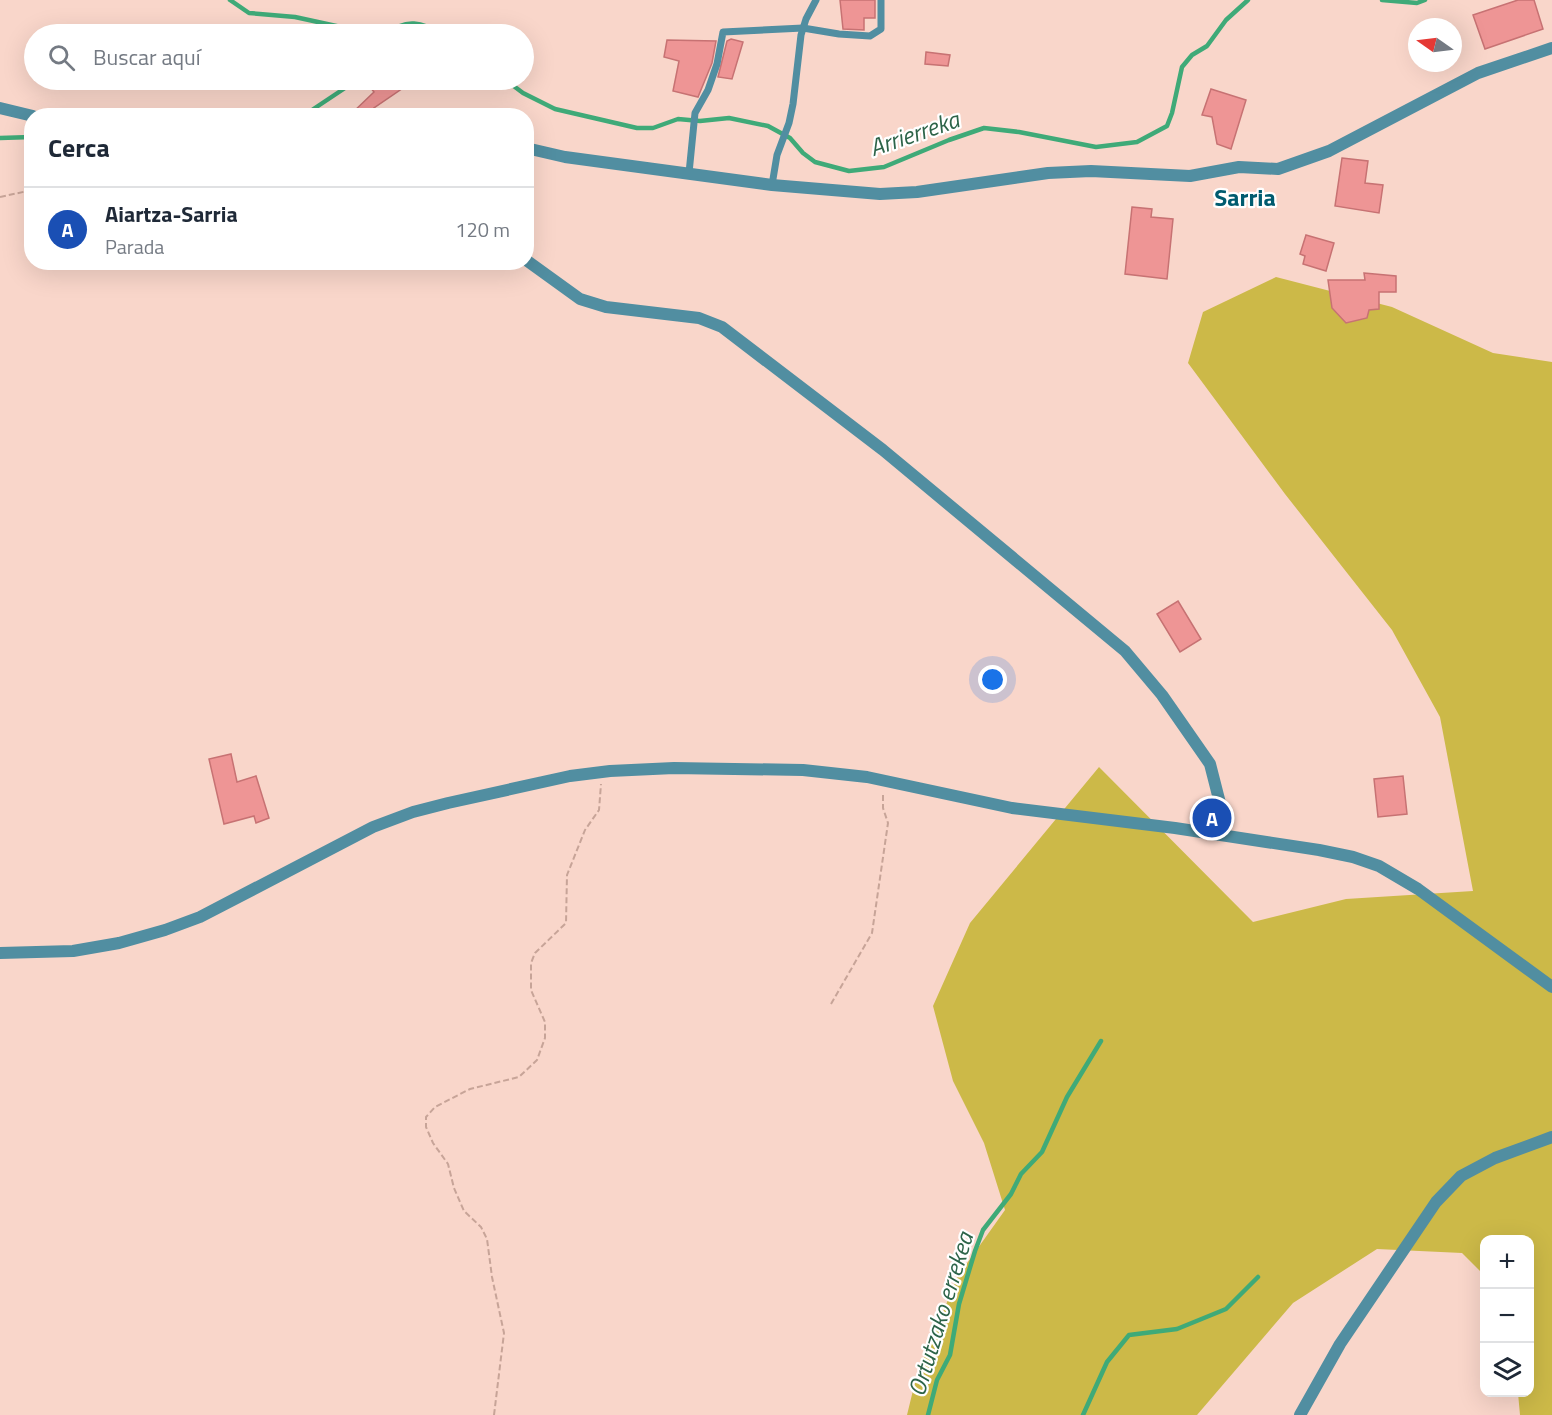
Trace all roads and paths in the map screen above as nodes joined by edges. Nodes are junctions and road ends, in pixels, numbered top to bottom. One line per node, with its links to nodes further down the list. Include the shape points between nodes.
1 (816, 0): 3 (lane)
2 (881, 0): 3 (lane, via 881,29 870,36)
3 (803, 28): 8 (lane, via 723,32 717,64 695,113); 9 (lane, via 789,123 777,155)
4 (1552, 48): 9 (street, via 1478,73 1329,151 1278,169 1239,167 1190,176 1111,171 1048,173 880,194)
5 (0, 108): 6 (street)
6 (24, 114)
7 (534, 150): 8 (street)
8 (689, 173): 9 (street)
9 (772, 185)
10 (24, 192): 11 (path)
11 (0, 197)
12 (534, 266): 15 (street, via 580,299 606,307 699,318 722,327 892,458 1125,651 1162,694 1210,764 1222,811)
13 (602, 772): 14 (street, via 654,768 803,770); 16 (street, via 403,815 373,826 200,916 165,930 73,951); 20 (path, via 599,810 585,830 567,875 566,923 535,953 531,963 531,990 545,1022 545,1038 537,1060 519,1077 470,1089 435,1107 426,1117 426,1127 448,1164 464,1211 488,1239 504,1333)
14 (884, 782): 15 (street, via 1012,808); 18 (path, via 883,808 888,823 872,933)
15 (1222, 835): 17 (street, via 1319,850 1378,866 1418,889)
16 (0, 953)
17 (1552, 987)
18 (831, 1004)
19 (1552, 1137): 21 (street, via 1495,1158 1461,1176 1436,1202 1340,1344)
20 (494, 1415)
21 (1299, 1415)

